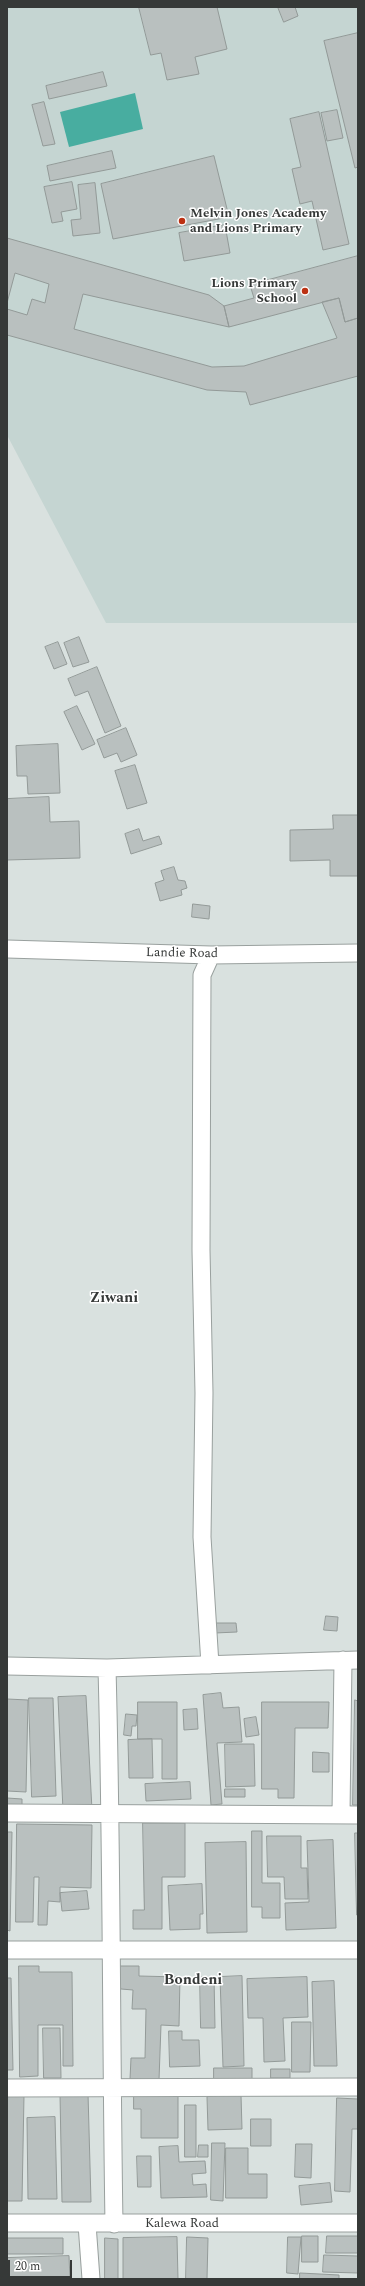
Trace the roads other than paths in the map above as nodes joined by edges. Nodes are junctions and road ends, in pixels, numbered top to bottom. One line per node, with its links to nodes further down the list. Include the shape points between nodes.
1 (7, 949): 3 (street, Landie Road)
2 (358, 953): 3 (street, Landie Road)
3 (211, 955): 5 (street, via 202,975 201,1235 204,1393 202,1537)
4 (351, 1660): 5 (street); 10 (street)
5 (210, 1665): 7 (street)
6 (7, 1666): 7 (street)
7 (107, 1668): 9 (street)
8 (7, 1813): 9 (street)
9 (111, 1813): 10 (street); 13 (street)
10 (341, 1814): 11 (street)
11 (358, 1815)
12 (7, 1950): 13 (street)
13 (110, 1950): 14 (street); 15 (street)
14 (358, 1950)
15 (112, 2087): 16 (street); 17 (street); 21 (street)
16 (358, 2087)
17 (7, 2088)
18 (7, 2223): 20 (street, Kalewa Road)
19 (358, 2223): 21 (street, Kalewa Road)
20 (87, 2224): 21 (street, Kalewa Road); 22 (street)
21 (114, 2224)
22 (91, 2279)

